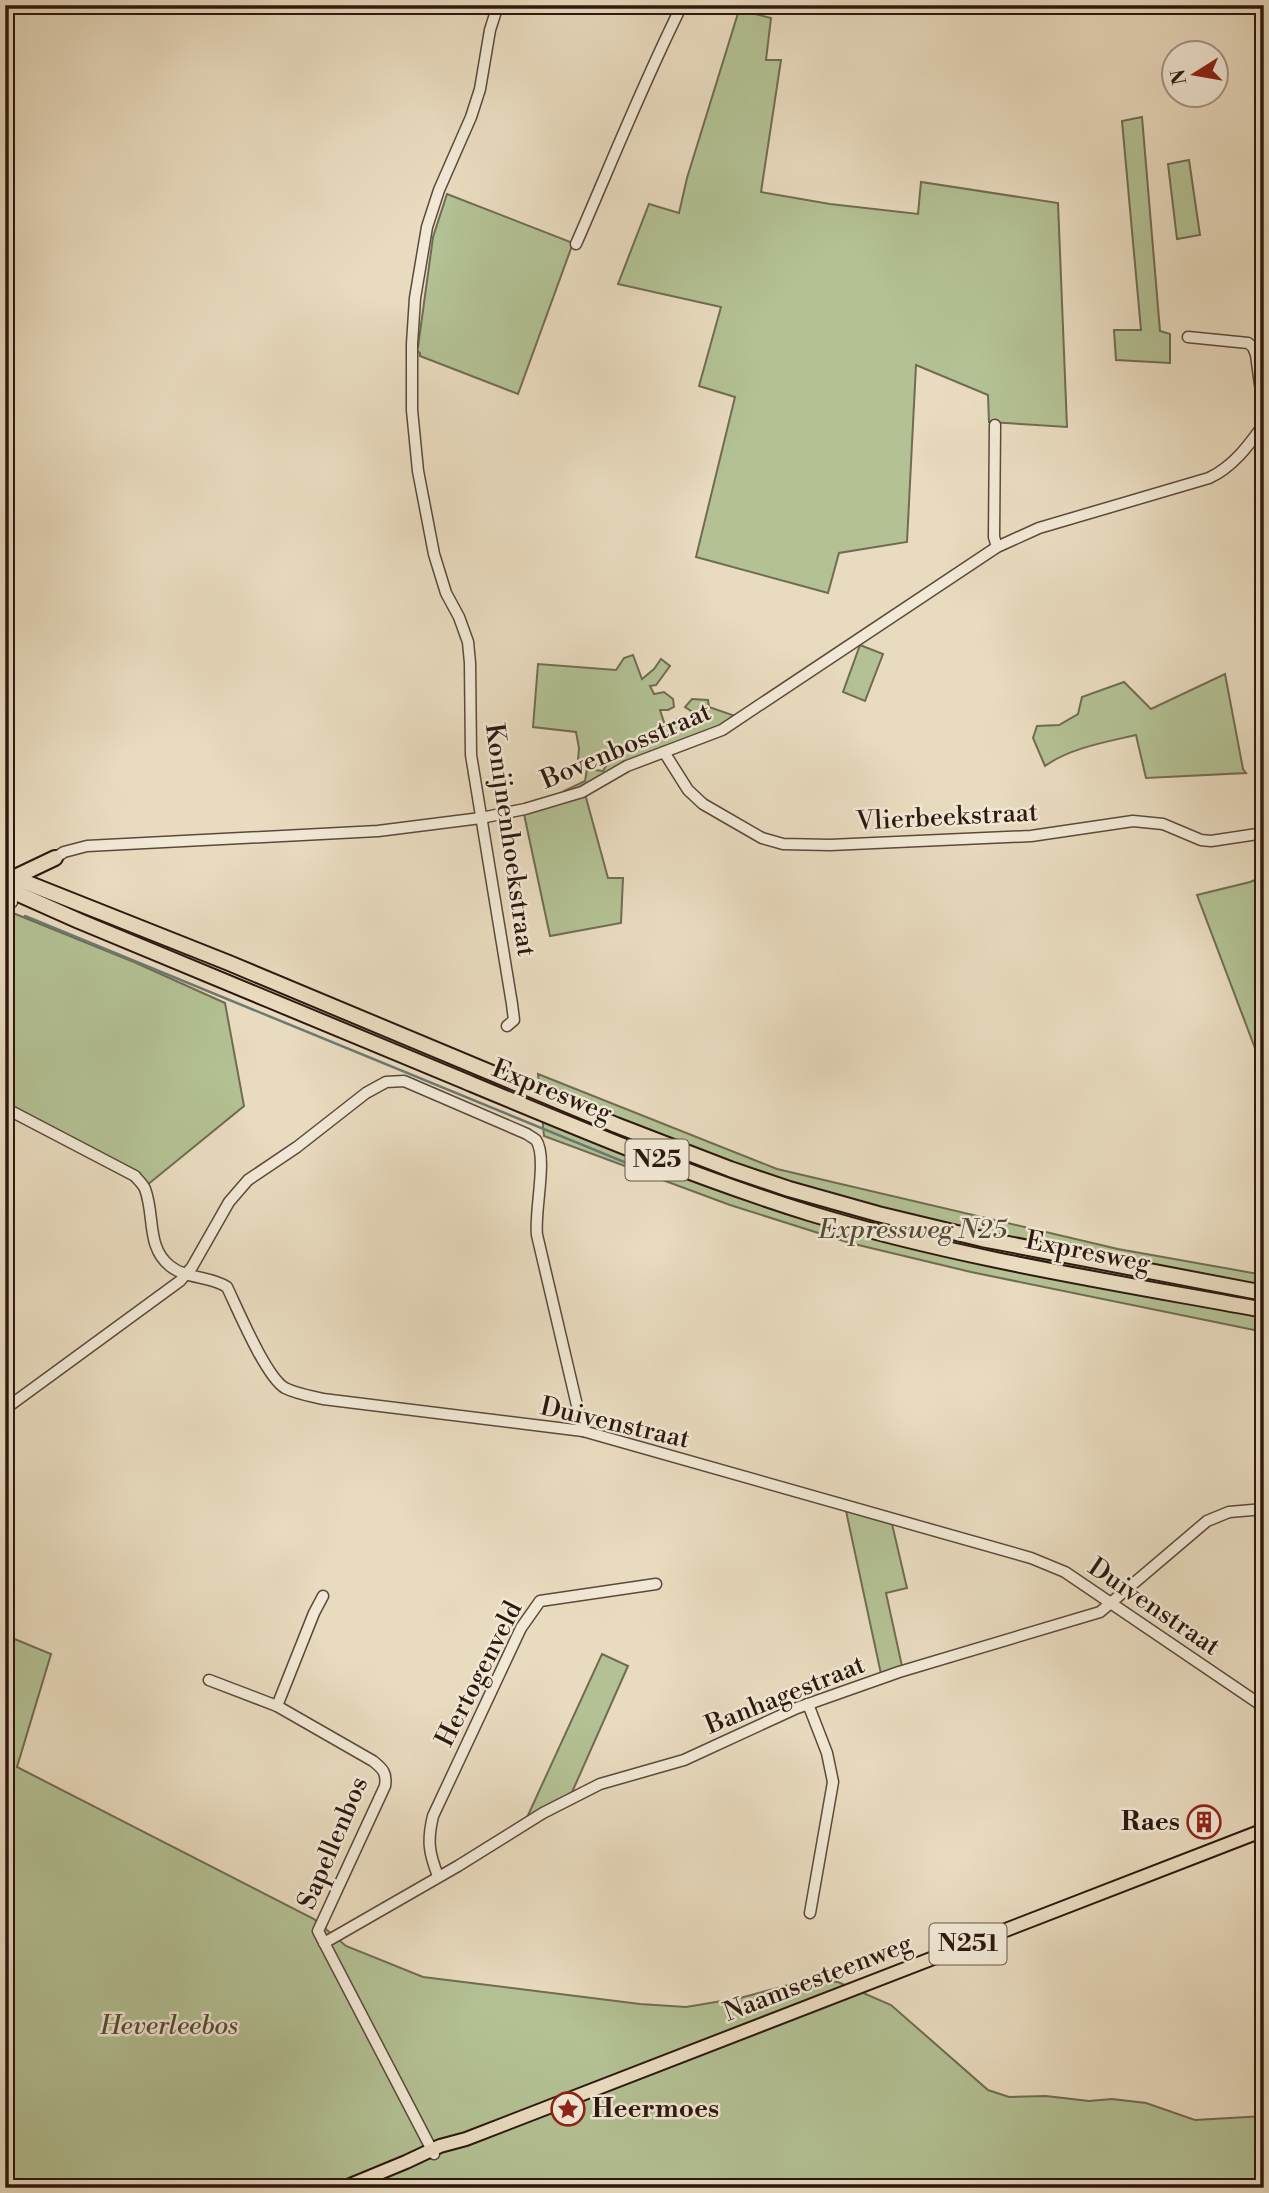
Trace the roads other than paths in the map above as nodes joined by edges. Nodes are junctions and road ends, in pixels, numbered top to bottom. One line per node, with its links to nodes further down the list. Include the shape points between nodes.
1 (498, 5): 10 (street, Konijnenhoekstraat, via 480,89 427,227 412,344 418,471 439,573 468,642 471,755)
2 (682, 5): 3 (street)
3 (576, 244)
4 (1188, 337): 5 (street, via 1253,346)
5 (1264, 413)
6 (1264, 424): 8 (street, Bovenbosstraat, via 1223,471 1209,478 1039,528)
7 (995, 425): 8 (street, via 993,522)
8 (998, 547): 9 (street, Bovenbosstraat, via 722,730)
9 (664, 752): 10 (street, Bovenbosstraat, via 627,766 582,792); 11 (street, Vlierbeekstraat, via 688,790 703,804 762,838 783,844 1031,836 1133,821 1163,824 1211,841)
10 (481, 818): 12 (street, Bovenbosstraat, via 378,831 87,846); 15 (street, Konijnenhoekstraat, via 514,1020)
11 (1264, 833)
12 (55, 858): 13 (highway); 14 (highway, via 44,878)
13 (11, 891): 14 (highway, Expresweg / N25); 19 (highway, Expresweg / N25, via 554,1118 760,1197 979,1256)
14 (50, 893): 18 (highway, Expresweg / N25, via 229,962 615,1125 789,1189 969,1236)
15 (507, 1026)
16 (5, 1108): 17 (street, Duivenstraat, via 135,1176 146,1192 160,1256)
17 (187, 1274): 20 (street); 21 (street, Duivenstraat, via 227,1287 270,1375 297,1393); 21 (street, via 248,1180 366,1093 386,1082 404,1081 536,1139 541,1168 537,1235)
18 (1264, 1293)
19 (1264, 1310)
20 (5, 1409)
21 (583, 1431): 25 (street, Duivenstraat, via 1031,1558 1065,1572)
22 (1264, 1508): 25 (street, Banhagestraat, via 1229,1512 1206,1521)
23 (656, 1584): 31 (street, Hertogenveld, via 540,1601 521,1628 433,1816 430,1854)
24 (323, 1596): 28 (street)
25 (1112, 1602): 27 (street, Banhagestraat, via 1100,1612 925,1663); 29 (street, Duivenstraat)
26 (209, 1680): 28 (street, Sapellenbos)
27 (808, 1704): 31 (street, Banhagestraat, via 684,1760 600,1784); 32 (street, via 833,1782)
28 (277, 1706): 33 (street, Sapellenbos, via 373,1761 386,1777 318,1931)
29 (1264, 1707)
30 (1264, 1830): 34 (main road, Naamsesteenweg / N251)
31 (438, 1876): 33 (street, Banhagestraat)
32 (810, 1913)
33 (324, 1942): 34 (street)
34 (433, 2152): 35 (main road, Naamsesteenweg / N251)
35 (343, 2188)

